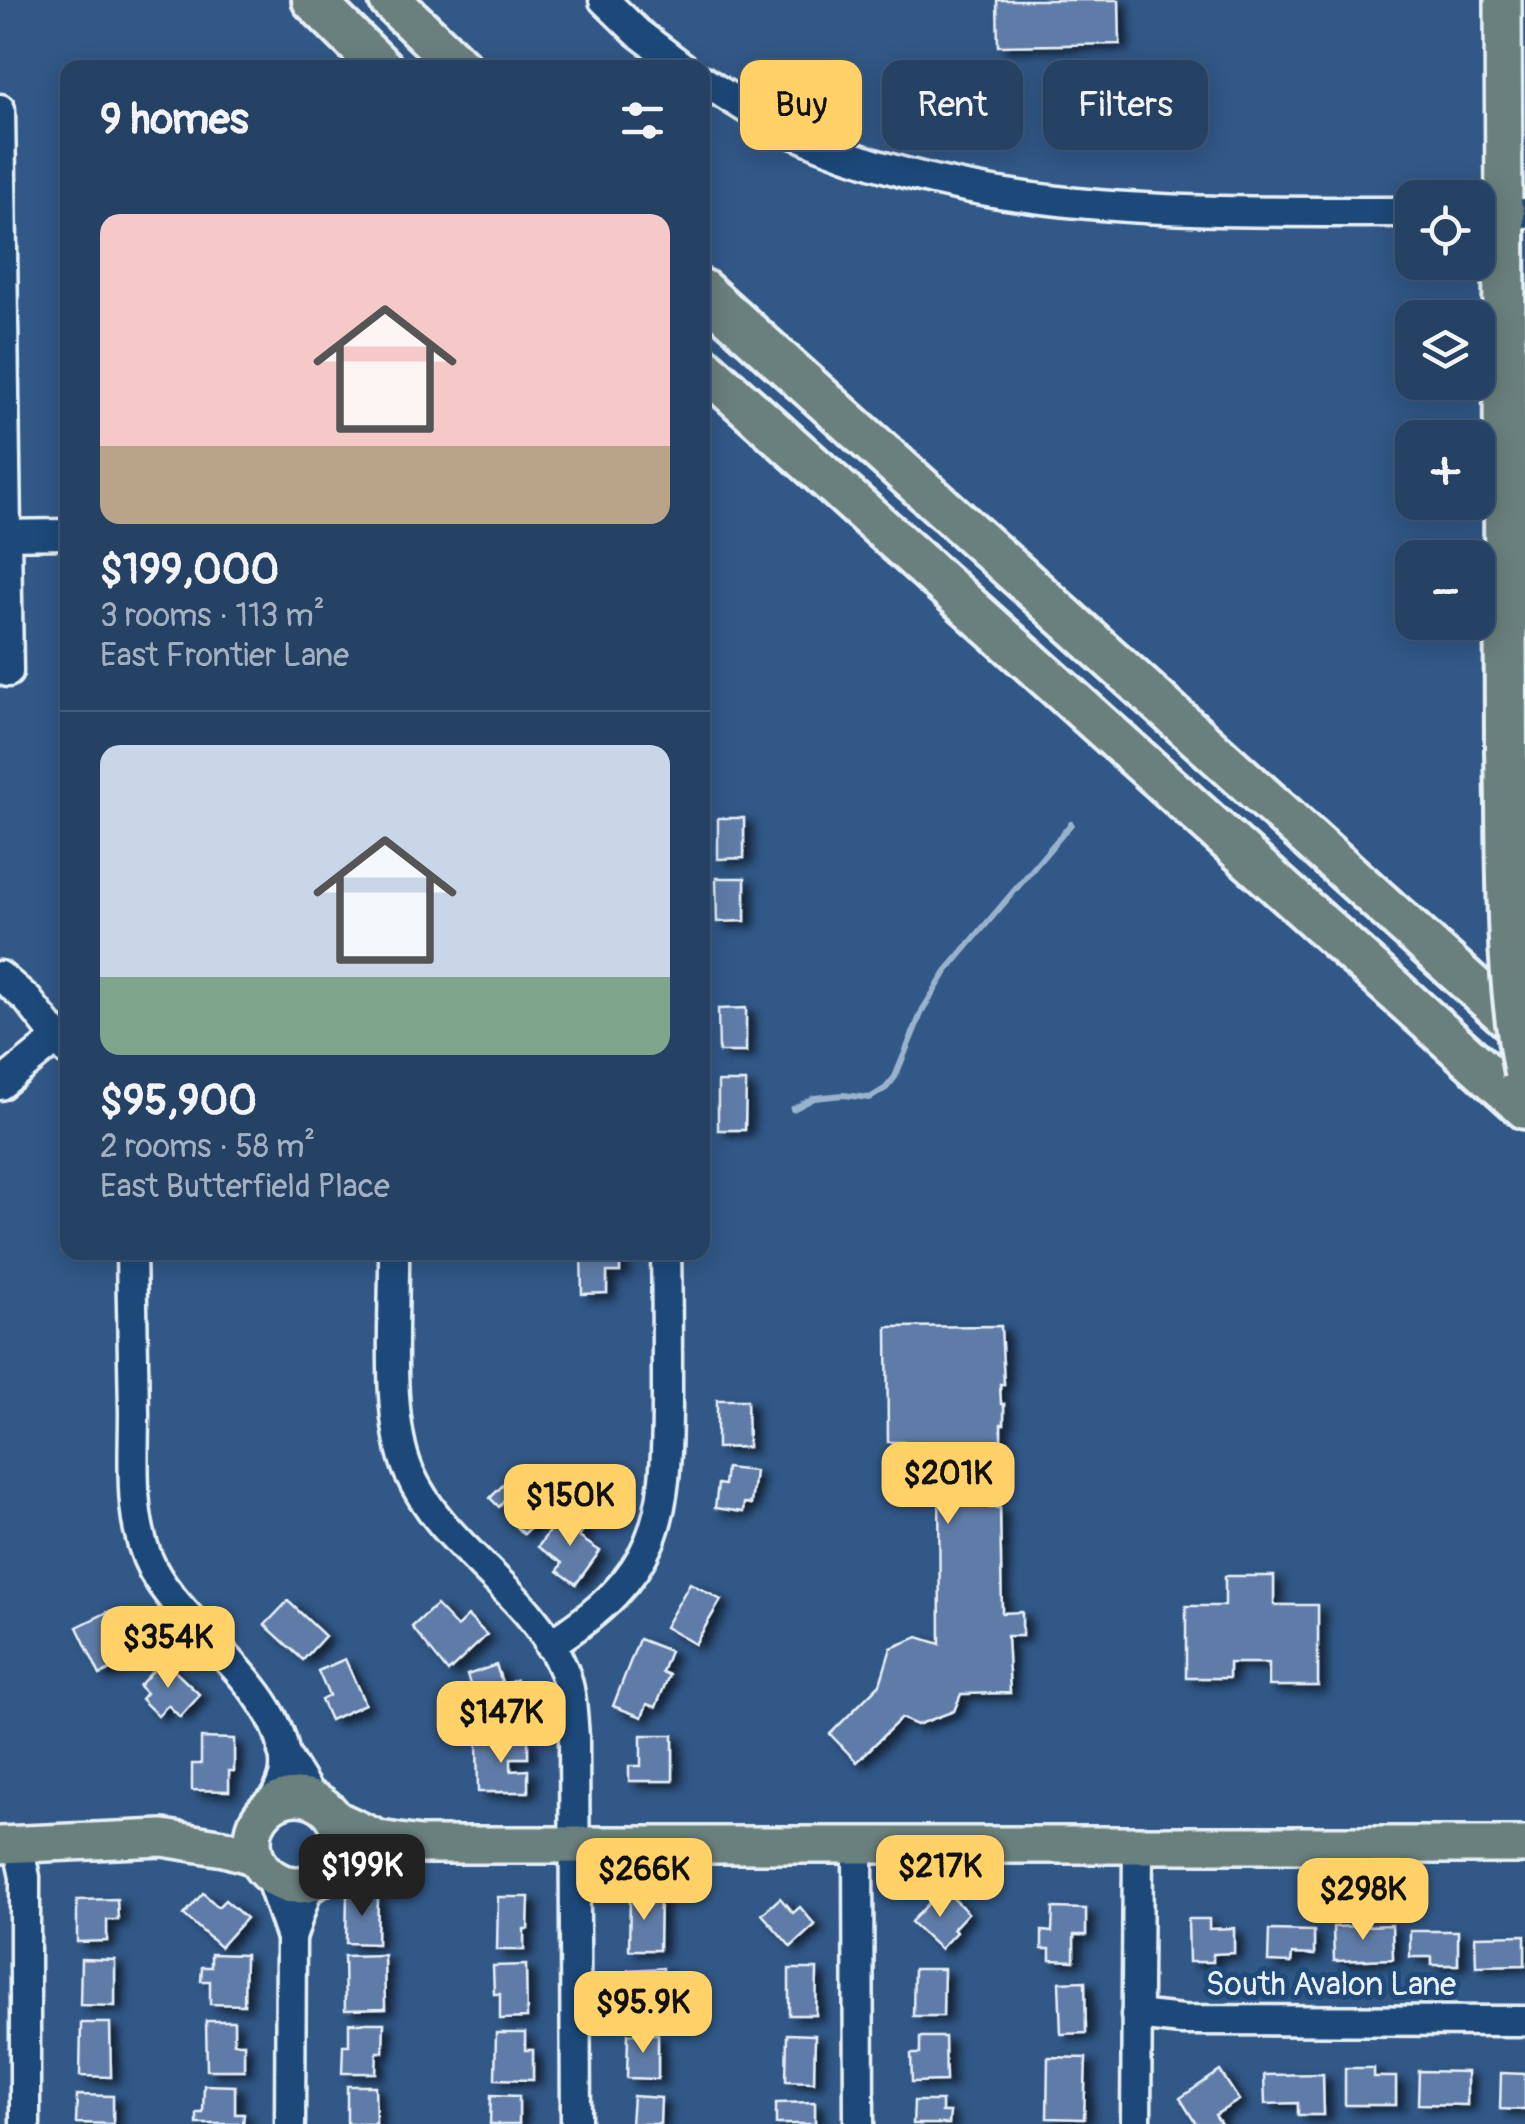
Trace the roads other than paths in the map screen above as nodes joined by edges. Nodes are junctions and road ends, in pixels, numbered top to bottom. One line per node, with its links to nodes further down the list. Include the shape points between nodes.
1 (312, 0): 5 (highway)
2 (390, 0): 6 (highway)
3 (604, 0): 7 (street)
4 (1504, 0): 11 (main road)
5 (374, 60)
6 (453, 60)
7 (674, 60)
8 (710, 85): 10 (street, via 794,134 865,161 1002,192 1160,209)
9 (0, 109): 15 (street)
10 (1395, 212)
11 (1502, 213): 21 (highway, bridge, via 1508,927)
12 (710, 297): 18 (highway)
13 (710, 373): 23 (highway)
14 (60, 534): 15 (street)
15 (3, 535): 16 (street)
16 (8, 672)
17 (0, 976): 19 (street)
18 (1525, 1032)
19 (60, 1041)
20 (60, 1047): 22 (street)
21 (1525, 1073)
22 (0, 1085)
23 (1525, 1108)
24 (132, 1260): 28 (street, via 135,1490 144,1548 166,1594 252,1687)
25 (394, 1260): 27 (street, via 400,1449 421,1495 533,1618)
26 (666, 1260): 27 (street, via 667,1470 660,1515 652,1540 610,1602)
27 (549, 1645): 34 (street, via 570,1690)
28 (284, 1752): 29 (street, via 282,1785); 30 (street)
29 (269, 1808): 30 (main road, via 299,1797); 31 (main road); 38 (main road, via 255,1829)
30 (325, 1810): 33 (main road, via 380,1838); 39 (main road, via 341,1848)
31 (162, 1838): 32 (main road); 38 (main road, via 224,1848)
32 (9, 1845): 43 (street, via 25,1877)
33 (420, 1845): 34 (main road); 39 (main road)
34 (576, 1845): 35 (main road); 45 (street)
35 (858, 1845): 36 (main road); 46 (street)
36 (1138, 1846): 37 (main road); 41 (street)
37 (1525, 1846)
38 (263, 1867): 39 (main road, via 287,1885); 40 (street)
39 (320, 1876): 40 (street)
40 (291, 1938): 44 (street)
41 (1136, 2015): 42 (street, South Avalon Lane); 47 (street)
42 (1525, 2021)
43 (25, 2124)
44 (290, 2124)
45 (576, 2124)
46 (859, 2124)
47 (1136, 2124)

